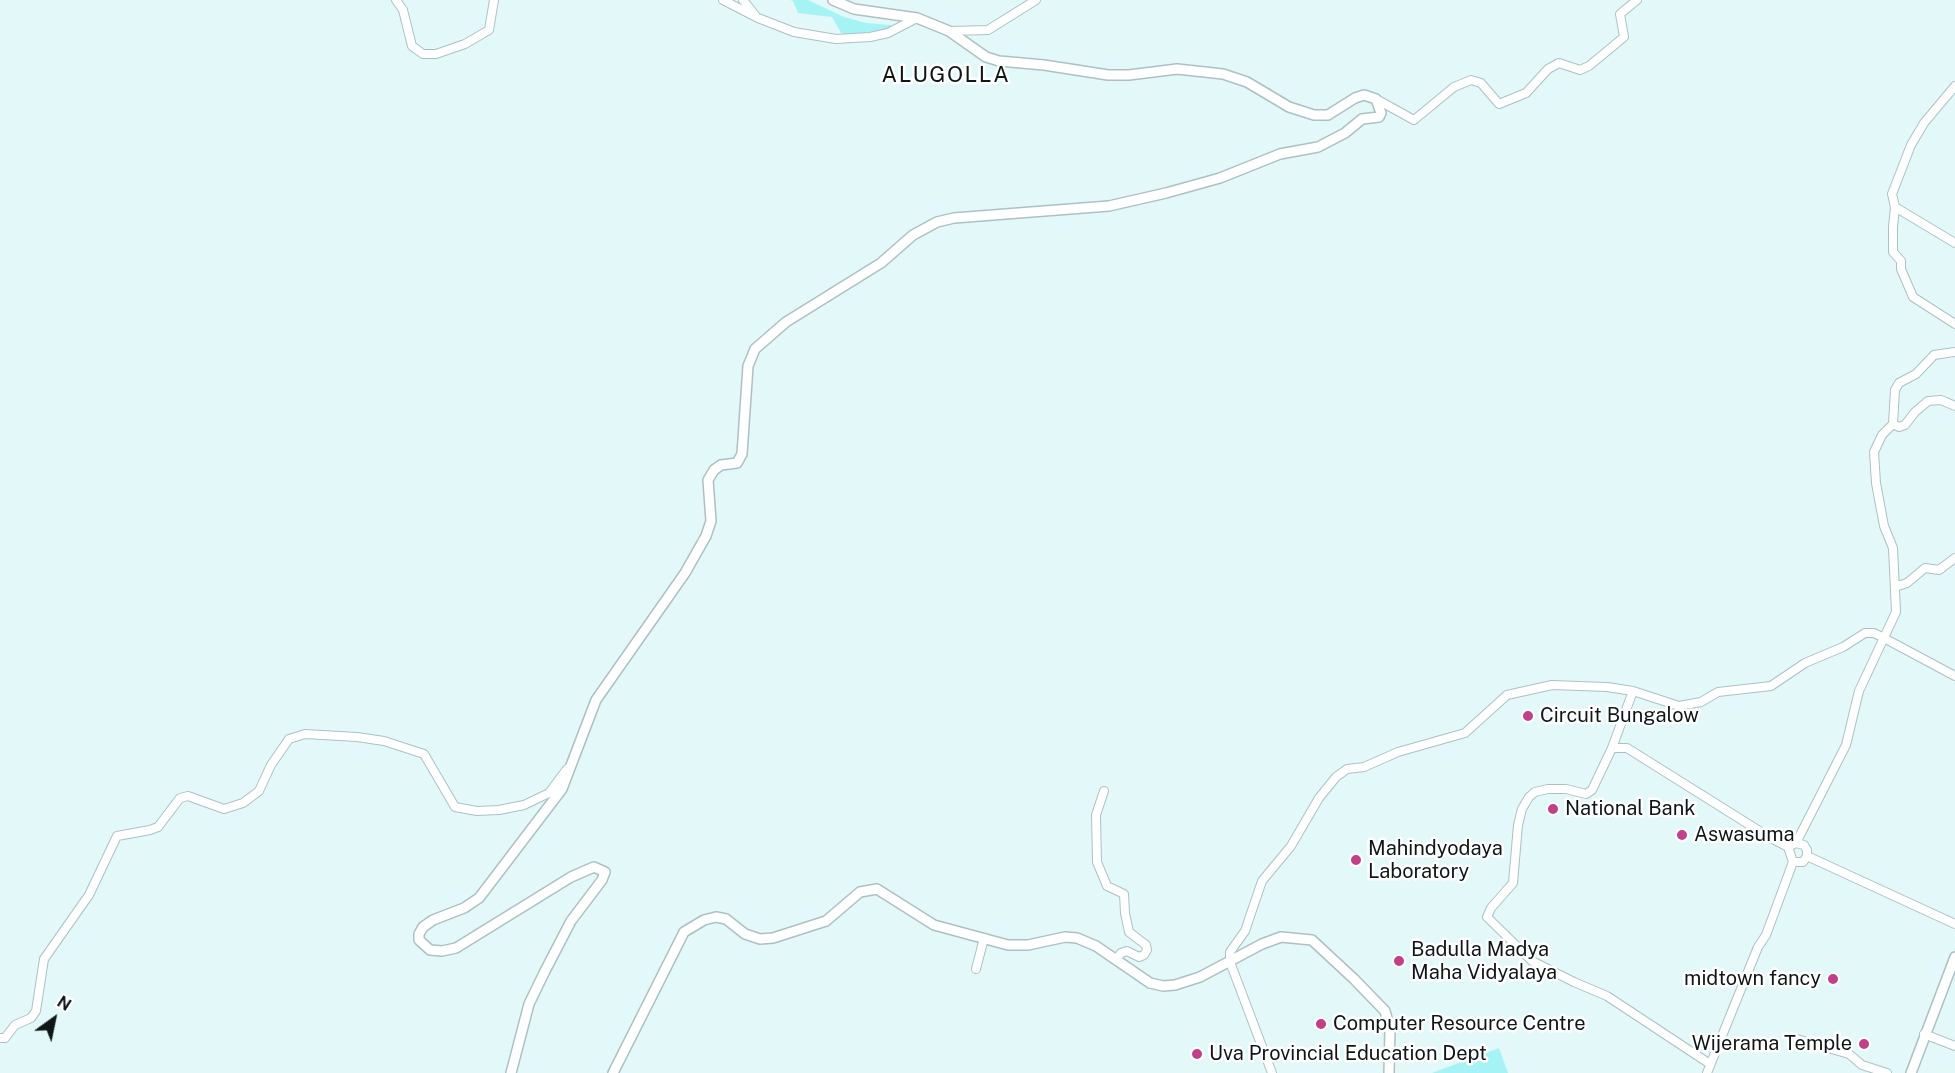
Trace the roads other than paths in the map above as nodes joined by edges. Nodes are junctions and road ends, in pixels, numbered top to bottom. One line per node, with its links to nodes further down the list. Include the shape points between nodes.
1 (396, 0): 2 (street, via 403,10 412,46 423,54 436,54 489,30)
2 (494, 0)
3 (723, 0): 8 (street)
4 (743, 0): 8 (street)
5 (832, 0): 9 (main road, via 854,9)
6 (1036, 0): 10 (street, via 988,30)
7 (1637, 0): 12 (street, via 1620,14 1624,37 1589,66 1580,70 1559,63 1526,93 1499,104 1481,83 1471,80 1454,87 1414,120)
8 (758, 18): 9 (street, via 794,32 836,39 888,33)
9 (916, 18): 10 (main road)
10 (949, 31): 12 (main road, via 986,57 999,61 1108,75 1177,69 1223,74 1314,116 1328,115 1364,95)
11 (1955, 86): 13 (street, via 1911,145 1892,194)
12 (1376, 99): 25 (main road, via 1379,117 1362,119 1318,147 1280,154 1209,181 1109,206 938,222 786,322 754,349 748,366 742,454 737,464 721,465 708,480 711,521 706,536 685,573 596,700)
13 (1895, 207): 14 (street); 15 (street, via 1893,252 1901,261 1913,297)
14 (1955, 243)
15 (1955, 324)
16 (1955, 352): 18 (street, via 1934,355 1916,374 1899,383)
17 (1955, 406): 18 (street, via 1941,400 1928,401 1905,425)
18 (1893, 424): 20 (street, via 1874,452 1884,526 1893,548)
19 (1955, 558): 20 (street, via 1939,570 1925,568 1907,583)
20 (1895, 587): 21 (street, via 1896,612)
21 (1885, 639): 22 (street); 23 (street, via 1865,633 1805,663 1771,687 1718,692 1701,702 1679,706); 27 (street, via 1859,691 1846,745)
22 (1955, 676)
23 (1633, 691): 24 (street); 34 (street, via 1552,685 1507,695 1465,734 1347,769 1319,798 1291,846 1262,881 1245,931 1230,952)
24 (1611, 748): 27 (street, via 1627,748 1769,837); 40 (street, via 1587,794 1548,789 1529,797 1518,825 1513,883 1487,917 1532,961 1607,996)
25 (575, 759): 37 (street, via 549,793 524,805 477,811 455,807 424,754 357,737 306,734 289,739 259,791 243,803 224,809 188,796 180,798 158,827 117,836 89,895 44,960 36,1011); 41 (main road, via 562,789 479,898 433,920 419,934 419,940 430,950 456,948 571,877 594,867 605,872 571,921 529,1004)
26 (1104, 791): 33 (street, via 1096,815 1097,862 1107,886 1124,894 1129,932 1147,950 1139,957 1126,951)
27 (1794, 842): 28 (street, via 1804,845); 29 (street)
28 (1807, 856): 29 (street, via 1803,862); 30 (street)
29 (1793, 862): 40 (street, via 1766,936)
30 (1955, 924)
31 (984, 938): 33 (main road, via 1008,945 1077,938); 35 (street); 42 (main road, via 934,925 877,889 860,892 826,921 773,938 745,934 726,919 704,920 684,932)
32 (1955, 957): 36 (main road)
33 (1116, 959): 34 (main road, via 1150,983 1163,986 1200,977)
34 (1230, 962): 43 (street); 44 (main road, via 1281,937 1312,940 1385,1011 1390,1029)
35 (975, 969)
36 (1924, 1034): 39 (street); 47 (main road)
37 (0, 1038)
38 (1797, 1039): 46 (street, via 1849,1054 1862,1065)
39 (1955, 1046)
40 (1710, 1064): 45 (street)
41 (511, 1073)
42 (613, 1073)
43 (1272, 1073)
44 (1389, 1073)
45 (1707, 1073)
46 (1887, 1073)
47 (1911, 1073)

